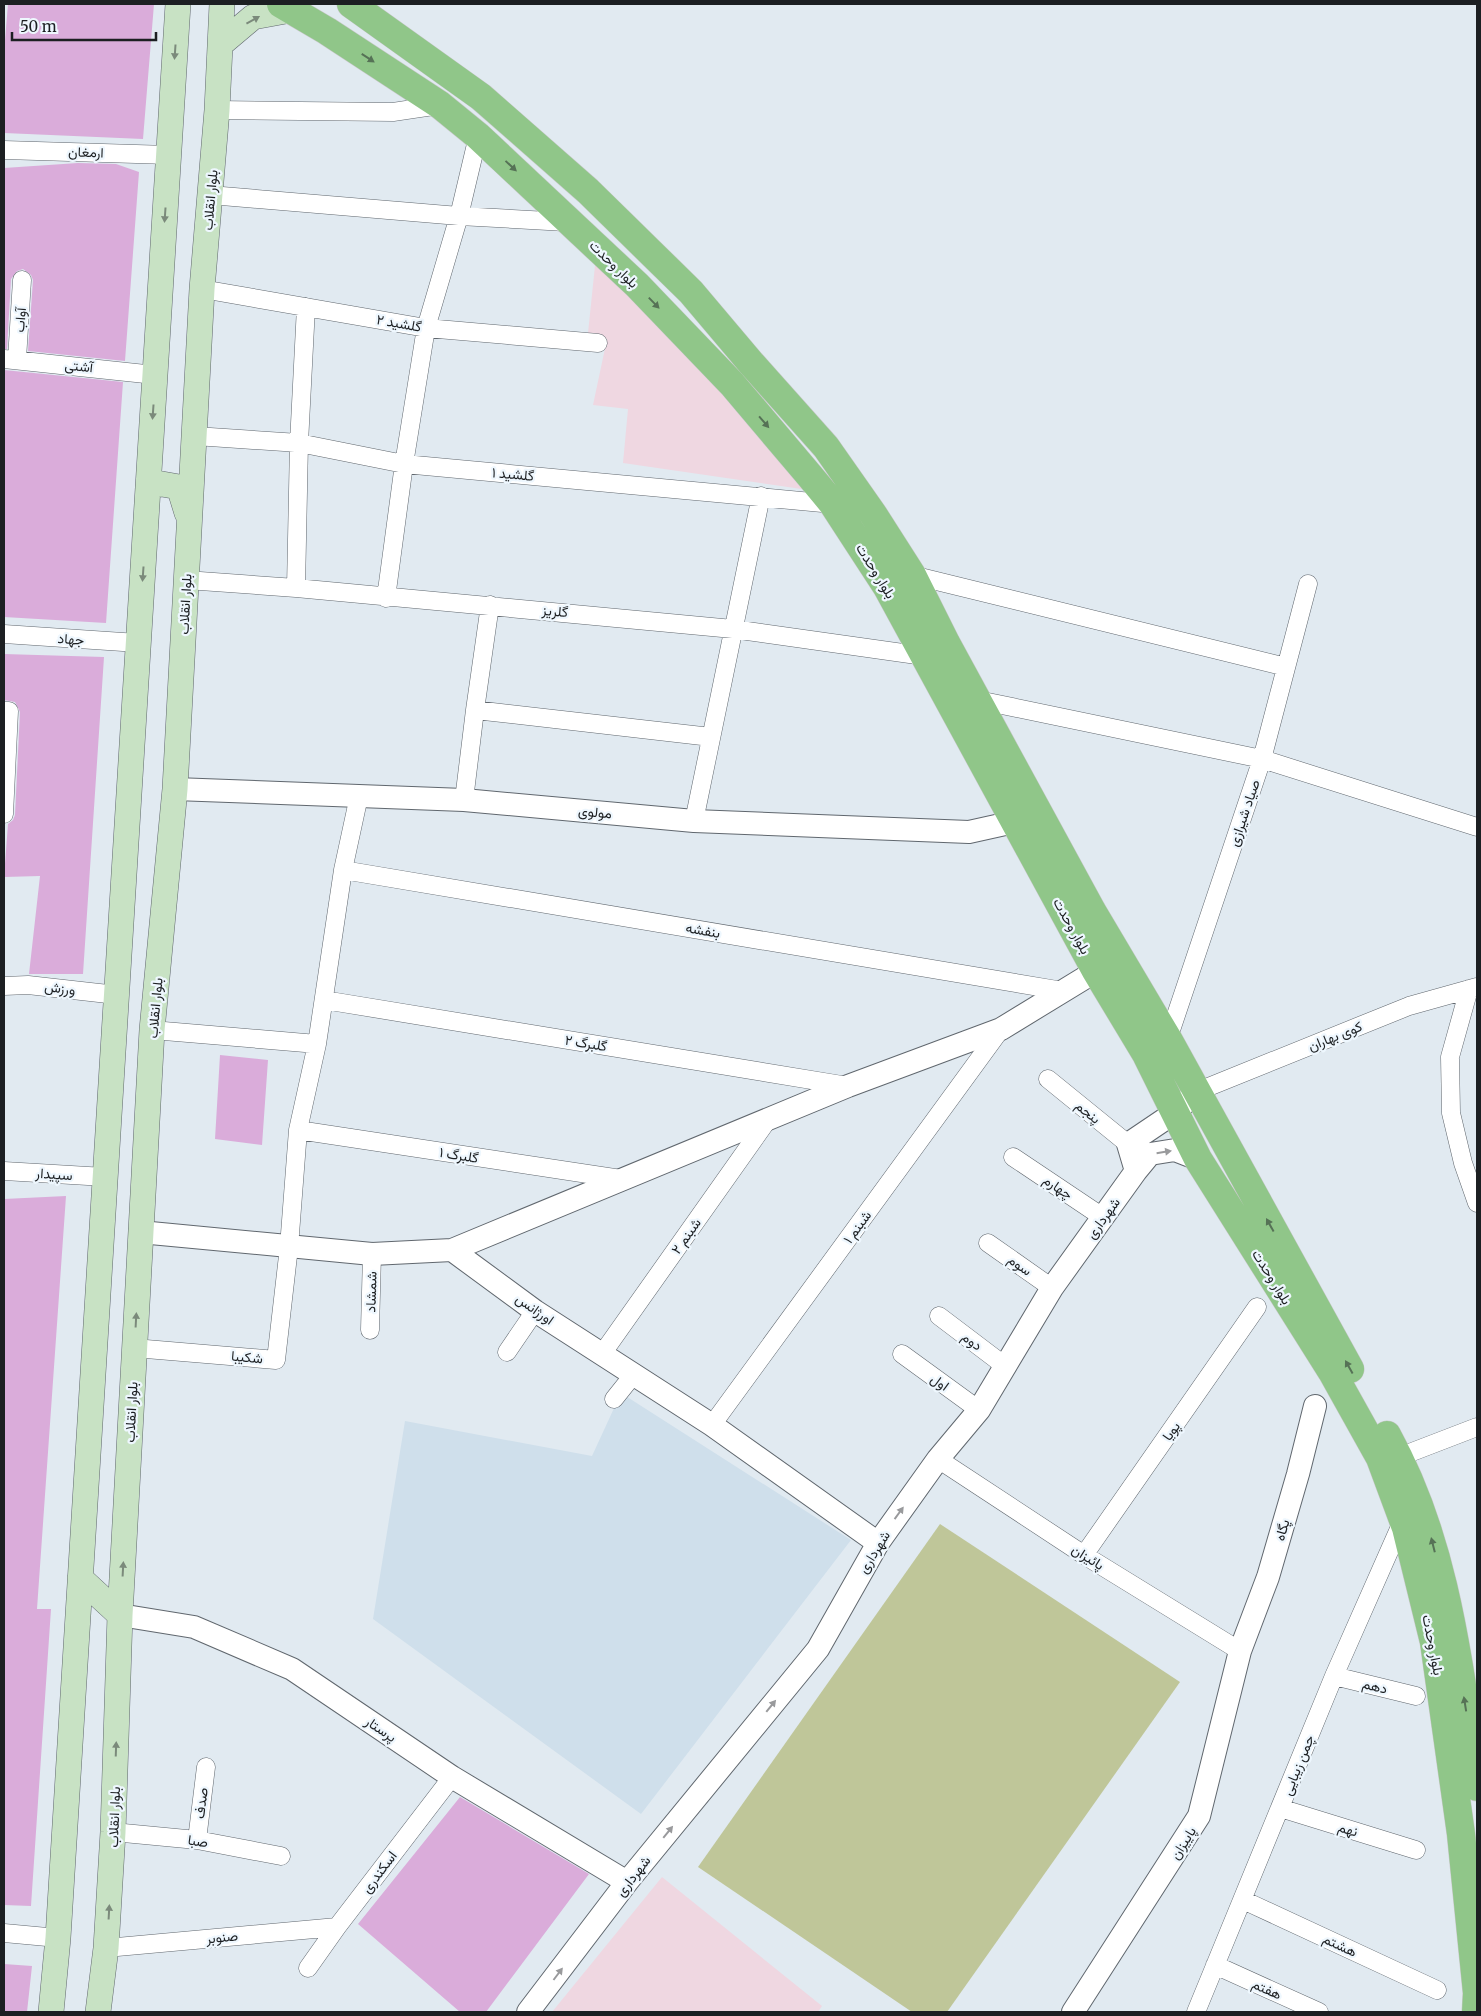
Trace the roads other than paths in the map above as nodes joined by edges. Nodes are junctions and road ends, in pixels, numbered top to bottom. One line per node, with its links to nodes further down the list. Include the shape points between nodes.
1 (178, 4): 10 (main road, one-way to 10)
2 (222, 4): 5 (main road, بلوار انقلاب)
3 (351, 4): 28 (main road, بلوار وحدت, via 481,97 588,191 691,292 826,447)
4 (286, 7): 5 (main road, one-way to 4, via 253,17); 6 (main road, بلوار وحدت, one-way to 6)
5 (220, 44): 7 (main road, بلوار انقلاب)
6 (440, 105): 7 (street, via 394,112); 8 (main road, بلوار وحدت)
7 (217, 110): 11 (main road, بلوار انقلاب)
8 (478, 136): 12 (street); 13 (main road, بلوار وحدت, one-way to 13)
9 (4, 150): 10 (street, ارمغان)
10 (169, 155): 20 (main road, one-way to 20)
11 (210, 196): 12 (street); 15 (main road, بلوار انقلاب)
12 (459, 216): 13 (street, via 566,222); 17 (street)
13 (576, 226): 26 (main road, بلوار وحدت, one-way to 26, via 726,378)
14 (22, 280): 19 (street, آواب)
15 (202, 289): 16 (street, گلشید ۲); 21 (main road, بلوار انقلاب)
16 (306, 307): 17 (street, گلشید ۲); 22 (street)
17 (426, 328): 18 (street, گلشید ۲); 23 (street)
18 (598, 343)
19 (10, 359): 20 (street, آشتی)
20 (155, 375): 24 (main road, one-way to 24)
21 (195, 436): 22 (street, گلشید ۱); 27 (main road, بلوار انقلاب)
22 (299, 443): 23 (street, گلشید ۱); 31 (street)
23 (404, 464): 25 (street, گلشید ۱); 32 (street)
24 (148, 486): 27 (main road, via 179,487); 36 (main road, one-way to 36)
25 (761, 496): 26 (street, گلشید ۱); 34 (street)
26 (833, 504): 37 (main road, بلوار وحدت, via 887,587)
27 (190, 521): 29 (main road, بلوار انقلاب)
28 (912, 575): 38 (street); 39 (main road, بلوار وحدت)
29 (186, 580): 31 (street, گلریز); 44 (main road, بلوار انقلاب)
30 (1308, 584): 38 (street, صیاد شیرازی)
31 (296, 588): 32 (street, گلریز)
32 (386, 598): 33 (street, گلریز)
33 (490, 605): 34 (street, گلریز); 40 (street)
34 (733, 629): 37 (street, گلریز); 42 (street)
35 (4, 634): 36 (street, جهاد)
36 (138, 643): 57 (main road)
37 (924, 656): 50 (main road, بلوار وحدت)
38 (1286, 667): 43 (street, صیاد شیرازی)
39 (978, 700): 43 (street); 61 (main road, بلوار وحدت, via 1092,911)
40 (474, 710): 42 (street); 46 (street)
41 (6, 711): 47 (street)
42 (712, 737): 49 (street)
43 (1262, 759): 51 (street); 61 (street, صیاد شیرازی)
44 (175, 789): 45 (street, مولوی); 60 (main road, بلوار انقلاب)
45 (359, 796): 46 (street, مولوی); 52 (street)
46 (464, 800): 49 (street, مولوی)
47 (4, 809): 48 (street)
48 (4, 814)
49 (694, 821): 50 (street, مولوی, via 970,832)
50 (1014, 822): 53 (main road, بلوار وحدت)
51 (1477, 827)
52 (343, 870): 56 (street, بنفشه); 58 (street)
53 (1096, 971): 56 (street); 66 (main road, بلوار وحدت, via 1146,1054)
54 (4, 986): 57 (street, ورزش, via 28,985)
55 (1473, 988): 65 (street, کوی بهاران, via 1409,1006); 72 (street, via 1450,1057 1451,1113)
56 (1063, 991): 59 (street)
57 (116, 995): 75 (main road)
58 (324, 1000): 62 (street); 64 (street, گلبرگ ۲)
59 (1001, 1029): 64 (street); 98 (street, شبنم ۱)
60 (152, 1030): 62 (street); 79 (main road, بلوار انقلاب)
61 (1168, 1039): 65 (main road, بلوار وحدت)
62 (316, 1044): 68 (street)
63 (1048, 1079): 69 (street, پنجم)
64 (848, 1086): 67 (street)
65 (1196, 1092): 66 (street); 100 (main road, بلوار وحدت, one-way to 65)
66 (1174, 1113): 69 (street); 71 (main road, بلوار وحدت)
67 (769, 1118): 76 (street); 91 (street, شبنم ۲)
68 (298, 1130): 76 (street, گلبرگ ۱); 81 (street)
69 (1128, 1144): 74 (street)
70 (1013, 1157): 78 (street, چهارم)
71 (1198, 1159): 74 (street, شهرداری, one-way to 71, via 1150,1154 1175,1150); 102 (main road, بلوار وحدت, via 1332,1372 1380,1458)
72 (1470, 1161): 77 (street)
73 (4, 1171): 75 (street, سپیدار)
74 (1136, 1171): 78 (street, شهرداری)
75 (105, 1177): 105 (main road)
76 (621, 1179): 82 (street)
77 (1477, 1203)
78 (1104, 1218): 84 (street, شهرداری)
79 (140, 1232): 81 (street); 89 (main road, بلوار انقلاب, one-way to 79)
80 (988, 1243): 84 (street, سوم)
81 (289, 1247): 83 (street); 89 (street, شکیبا, via 276,1360)
82 (452, 1250): 83 (street); 86 (street, اورژانس)
83 (372, 1254): 88 (street, شمشاد)
84 (1052, 1288): 93 (street, شهرداری)
85 (1257, 1307): 104 (street, پویا)
86 (536, 1311): 90 (street); 91 (street, اورژانس)
87 (938, 1316): 93 (street, دوم)
88 (370, 1330)
89 (134, 1348): 106 (main road, بلوار انقلاب, one-way to 89)
90 (507, 1352)
91 (602, 1354): 94 (street, اورژانس)
92 (902, 1354): 97 (street, اول)
93 (1005, 1366): 97 (street, شهرداری)
94 (634, 1374): 95 (street); 98 (street, اورژانس)
95 (614, 1399)
96 (1316, 1406): 107 (street, پگاه, via 1268,1577)
97 (979, 1410): 101 (street, شهرداری)
98 (712, 1425): 103 (street, اورژانس)
99 (1477, 1427): 100 (street)
100 (1400, 1457): 112 (main road, بلوار وحدت, one-way to 100, via 1454,1631 1431,1538)
101 (938, 1459): 103 (street, شهرداری, one-way to 101); 104 (street, پائیزان)
102 (1403, 1520): 108 (street, چمن زیبایی); 115 (main road, بلوار وحدت, via 1434,1642)
103 (878, 1543): 119 (street, شهرداری, one-way to 103, via 818,1649)
104 (1084, 1555): 107 (street, پائیزان)
105 (80, 1578): 106 (main road); 123 (main road)
106 (120, 1615): 111 (street, پرستار, via 194,1627 292,1669); 114 (main road, بلوار انقلاب, one-way to 106)
107 (1240, 1651): 131 (street, پاییزان, via 1200,1816)
108 (1334, 1676): 109 (street, دهم); 113 (street, چمن زیبایی)
109 (1416, 1696)
110 (206, 1767): 116 (street, صدف)
111 (452, 1777): 119 (street, پرستار); 121 (street, اسکندری)
112 (1477, 1787)
113 (1280, 1808): 117 (street, نهم); 120 (street, چمن زیبایی)
114 (113, 1832): 116 (street, صبا); 124 (main road, بلوار انقلاب, one-way to 114)
115 (1469, 1834): 134 (main road, بلوار وحدت)
116 (197, 1840): 118 (street, صبا)
117 (1416, 1850)
118 (281, 1856)
119 (627, 1882): 130 (street, شهرداری, one-way to 119)
120 (1243, 1900): 125 (street, چمن زیبایی); 127 (street, هشتم)
121 (337, 1927): 124 (street, صنوبر); 126 (street, اسکندری)
122 (4, 1933): 123 (street)
123 (58, 1938): 128 (main road)
124 (106, 1948): 129 (main road, بلوار انقلاب)
125 (1215, 1965): 132 (street, چمن زیبایی); 133 (street, هفتم)
126 (308, 1968)
127 (1436, 1990)
128 (51, 2012)
129 (98, 2012)
130 (528, 2012)
131 (1073, 2012)
132 (1196, 2012)
133 (1319, 2012)
134 (1476, 2012)

